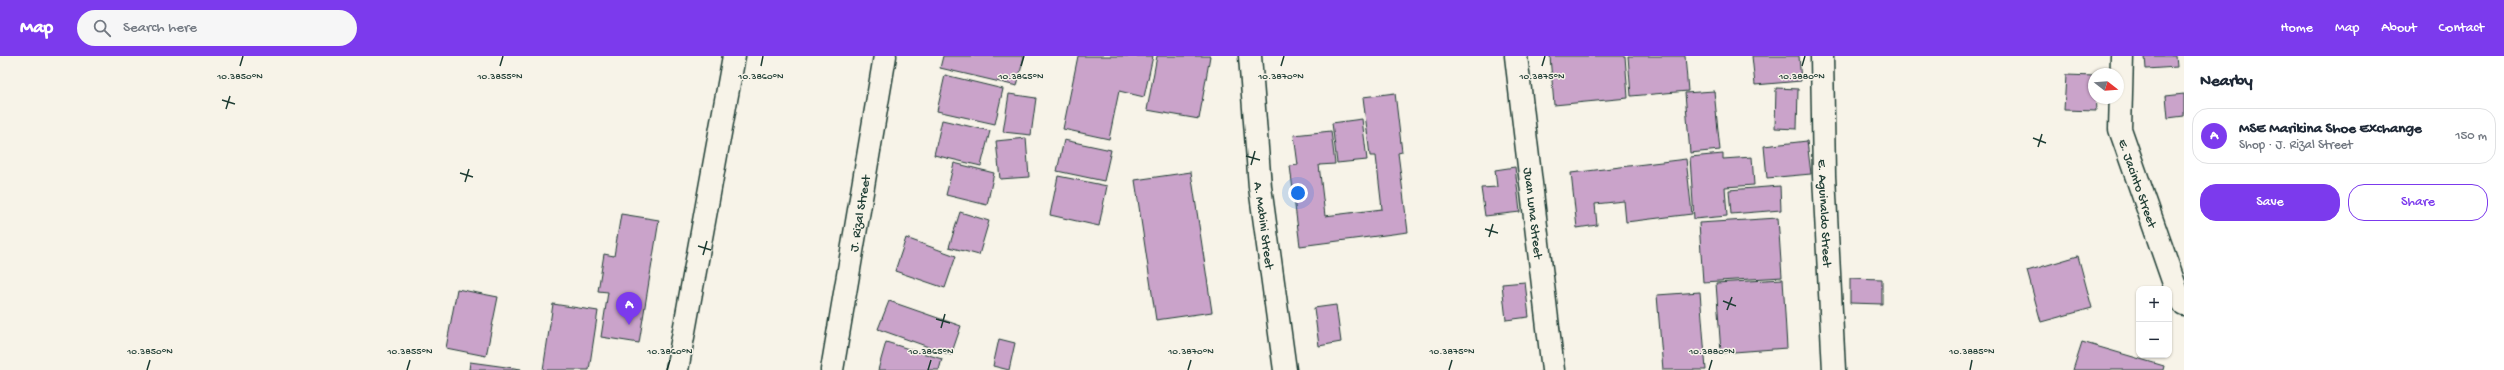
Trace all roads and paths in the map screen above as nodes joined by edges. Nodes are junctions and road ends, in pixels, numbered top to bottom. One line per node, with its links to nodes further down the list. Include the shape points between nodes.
1 (734, 56): 8 (street)
2 (885, 56): 9 (street, J. Rizal Street)
3 (1250, 56): 10 (street, A. Mabini Street, via 1260,187)
4 (1516, 56): 11 (street, Juan Luna Street)
5 (1822, 56): 12 (street, E. Aguinaldo Street, via 1824,176)
6 (2122, 56): 7 (street, E. Jacinto Street, via 2120,129 2177,292)
7 (2184, 304)
8 (677, 370)
9 (832, 370)
10 (1285, 370)
11 (1553, 370)
12 (1834, 370)

